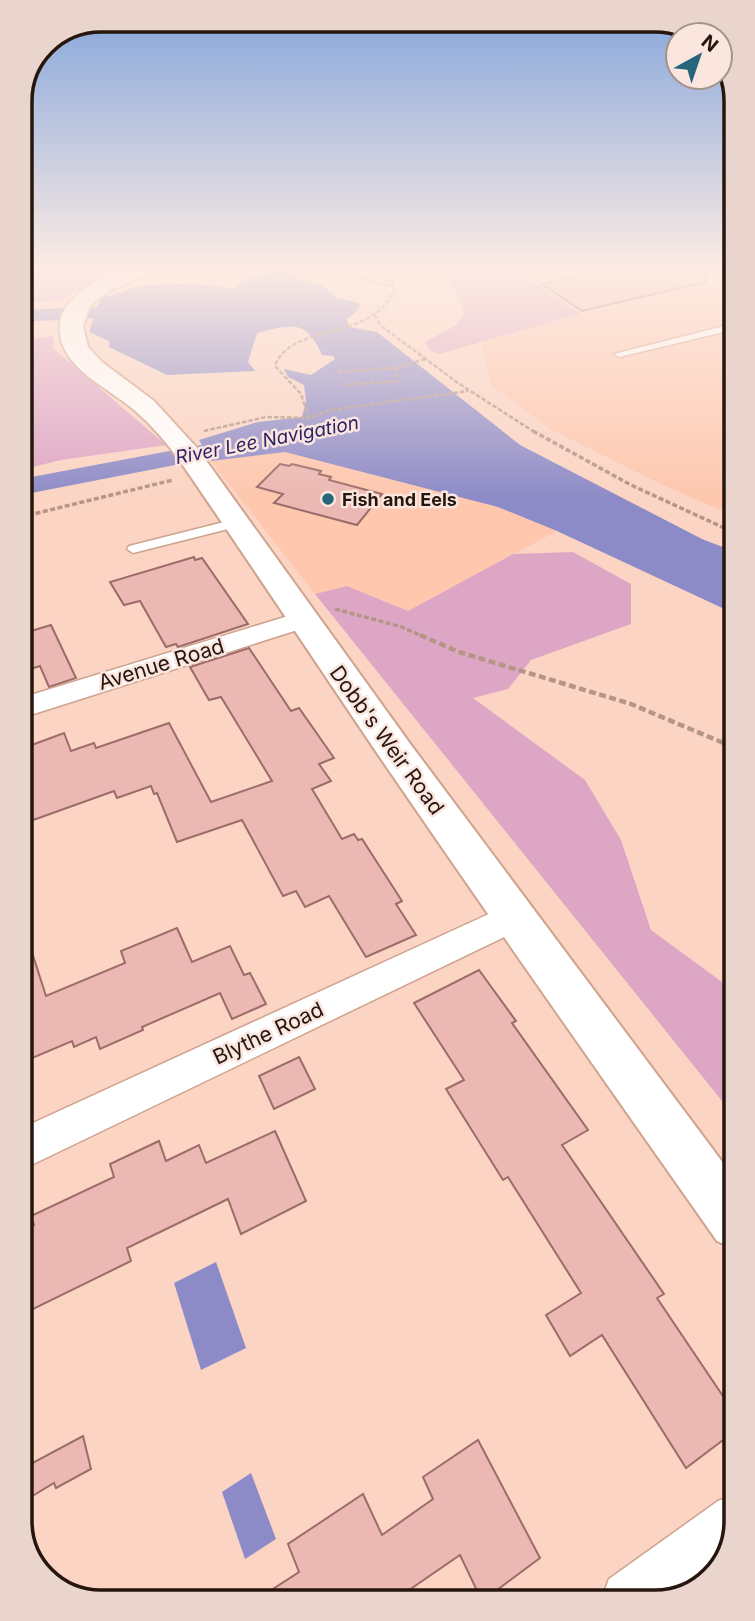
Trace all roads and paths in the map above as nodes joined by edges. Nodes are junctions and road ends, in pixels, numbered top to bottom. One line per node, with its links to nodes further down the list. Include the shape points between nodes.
1 (77, 347): 12 (street, Dobb's Weir Road, via 143,405)
2 (293, 347): 11 (path, via 279,355 275,366 301,394)
3 (410, 347): 6 (path)
4 (650, 347): 5 (lane)
5 (619, 354)
6 (425, 358): 7 (path); 10 (path)
7 (396, 368): 8 (path); 9 (path, via 399,381)
8 (338, 372)
9 (344, 385)
10 (468, 391): 11 (path, via 331,410); 15 (path, via 560,447)
11 (309, 418): 12 (path, via 266,417)
12 (186, 452): 13 (path); 14 (street, Dobb's Weir Road)
13 (32, 513)
14 (236, 523): 16 (lane); 17 (street, Dobb's Weir Road)
15 (724, 528)
16 (133, 549)
17 (301, 620): 18 (street, Avenue Road); 19 (path, via 335,609 402,627 459,652 631,704); 20 (street, Dobb's Weir Road)
18 (32, 705)
19 (724, 743)
20 (513, 917): 21 (street, Blythe Road); 22 (street, Dobb's Weir Road)
21 (32, 1145)
22 (724, 1208)
23 (723, 1528): 24 (street)
24 (639, 1590)

